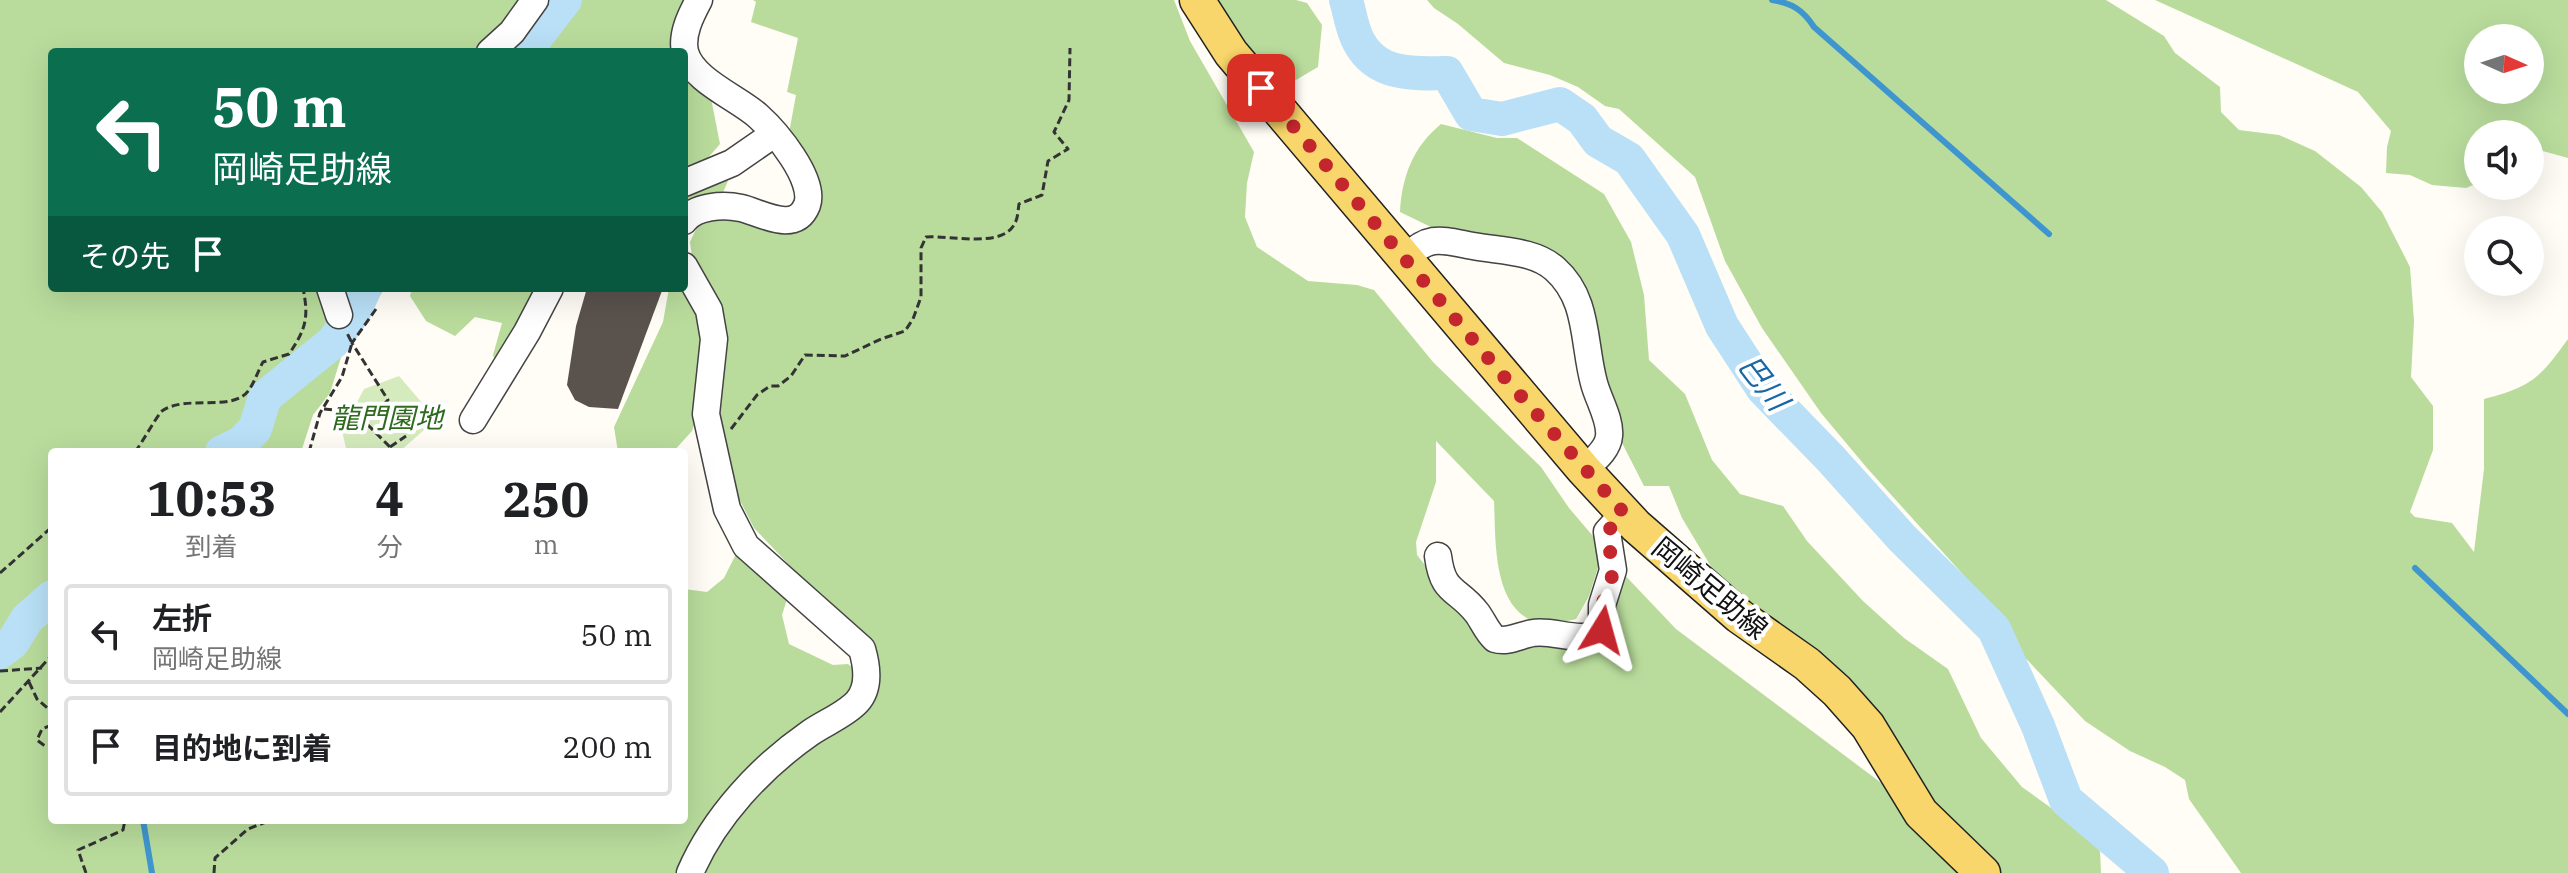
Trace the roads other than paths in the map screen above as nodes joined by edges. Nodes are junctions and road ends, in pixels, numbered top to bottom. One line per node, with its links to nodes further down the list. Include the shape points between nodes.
1 (535, 0): 4 (street)
2 (699, 0): 5 (street)
3 (1197, 0): 10 (main road, 岡崎足助線, via 1231,53)
4 (494, 48)
5 (685, 48)
6 (688, 58): 7 (street)
7 (774, 134): 8 (street, via 732,163); 9 (street, via 808,188 807,205 797,217 779,221 741,208 714,207)
8 (688, 181)
9 (688, 216)
10 (1405, 258): 16 (main road, 岡崎足助線); 16 (street, via 1436,238 1525,254 1554,268 1583,315 1593,380 1610,433 1607,446)
11 (688, 273): 19 (street, via 709,310 714,339 706,414 727,509 746,546 862,649 867,667 857,702 753,780)
12 (331, 292): 14 (street)
13 (548, 292): 15 (street)
14 (344, 326)
15 (473, 420)
16 (1584, 470): 17 (main road, 岡崎足助線)
17 (1624, 513): 18 (street, via 1607,532 1613,570 1602,605 1602,630 1591,637 1539,633 1495,639 1477,613 1447,587); 20 (main road, 岡崎足助線, via 1739,616 1837,691 1868,726 1921,813)
18 (1438, 556)
19 (690, 873)
20 (1983, 873)

